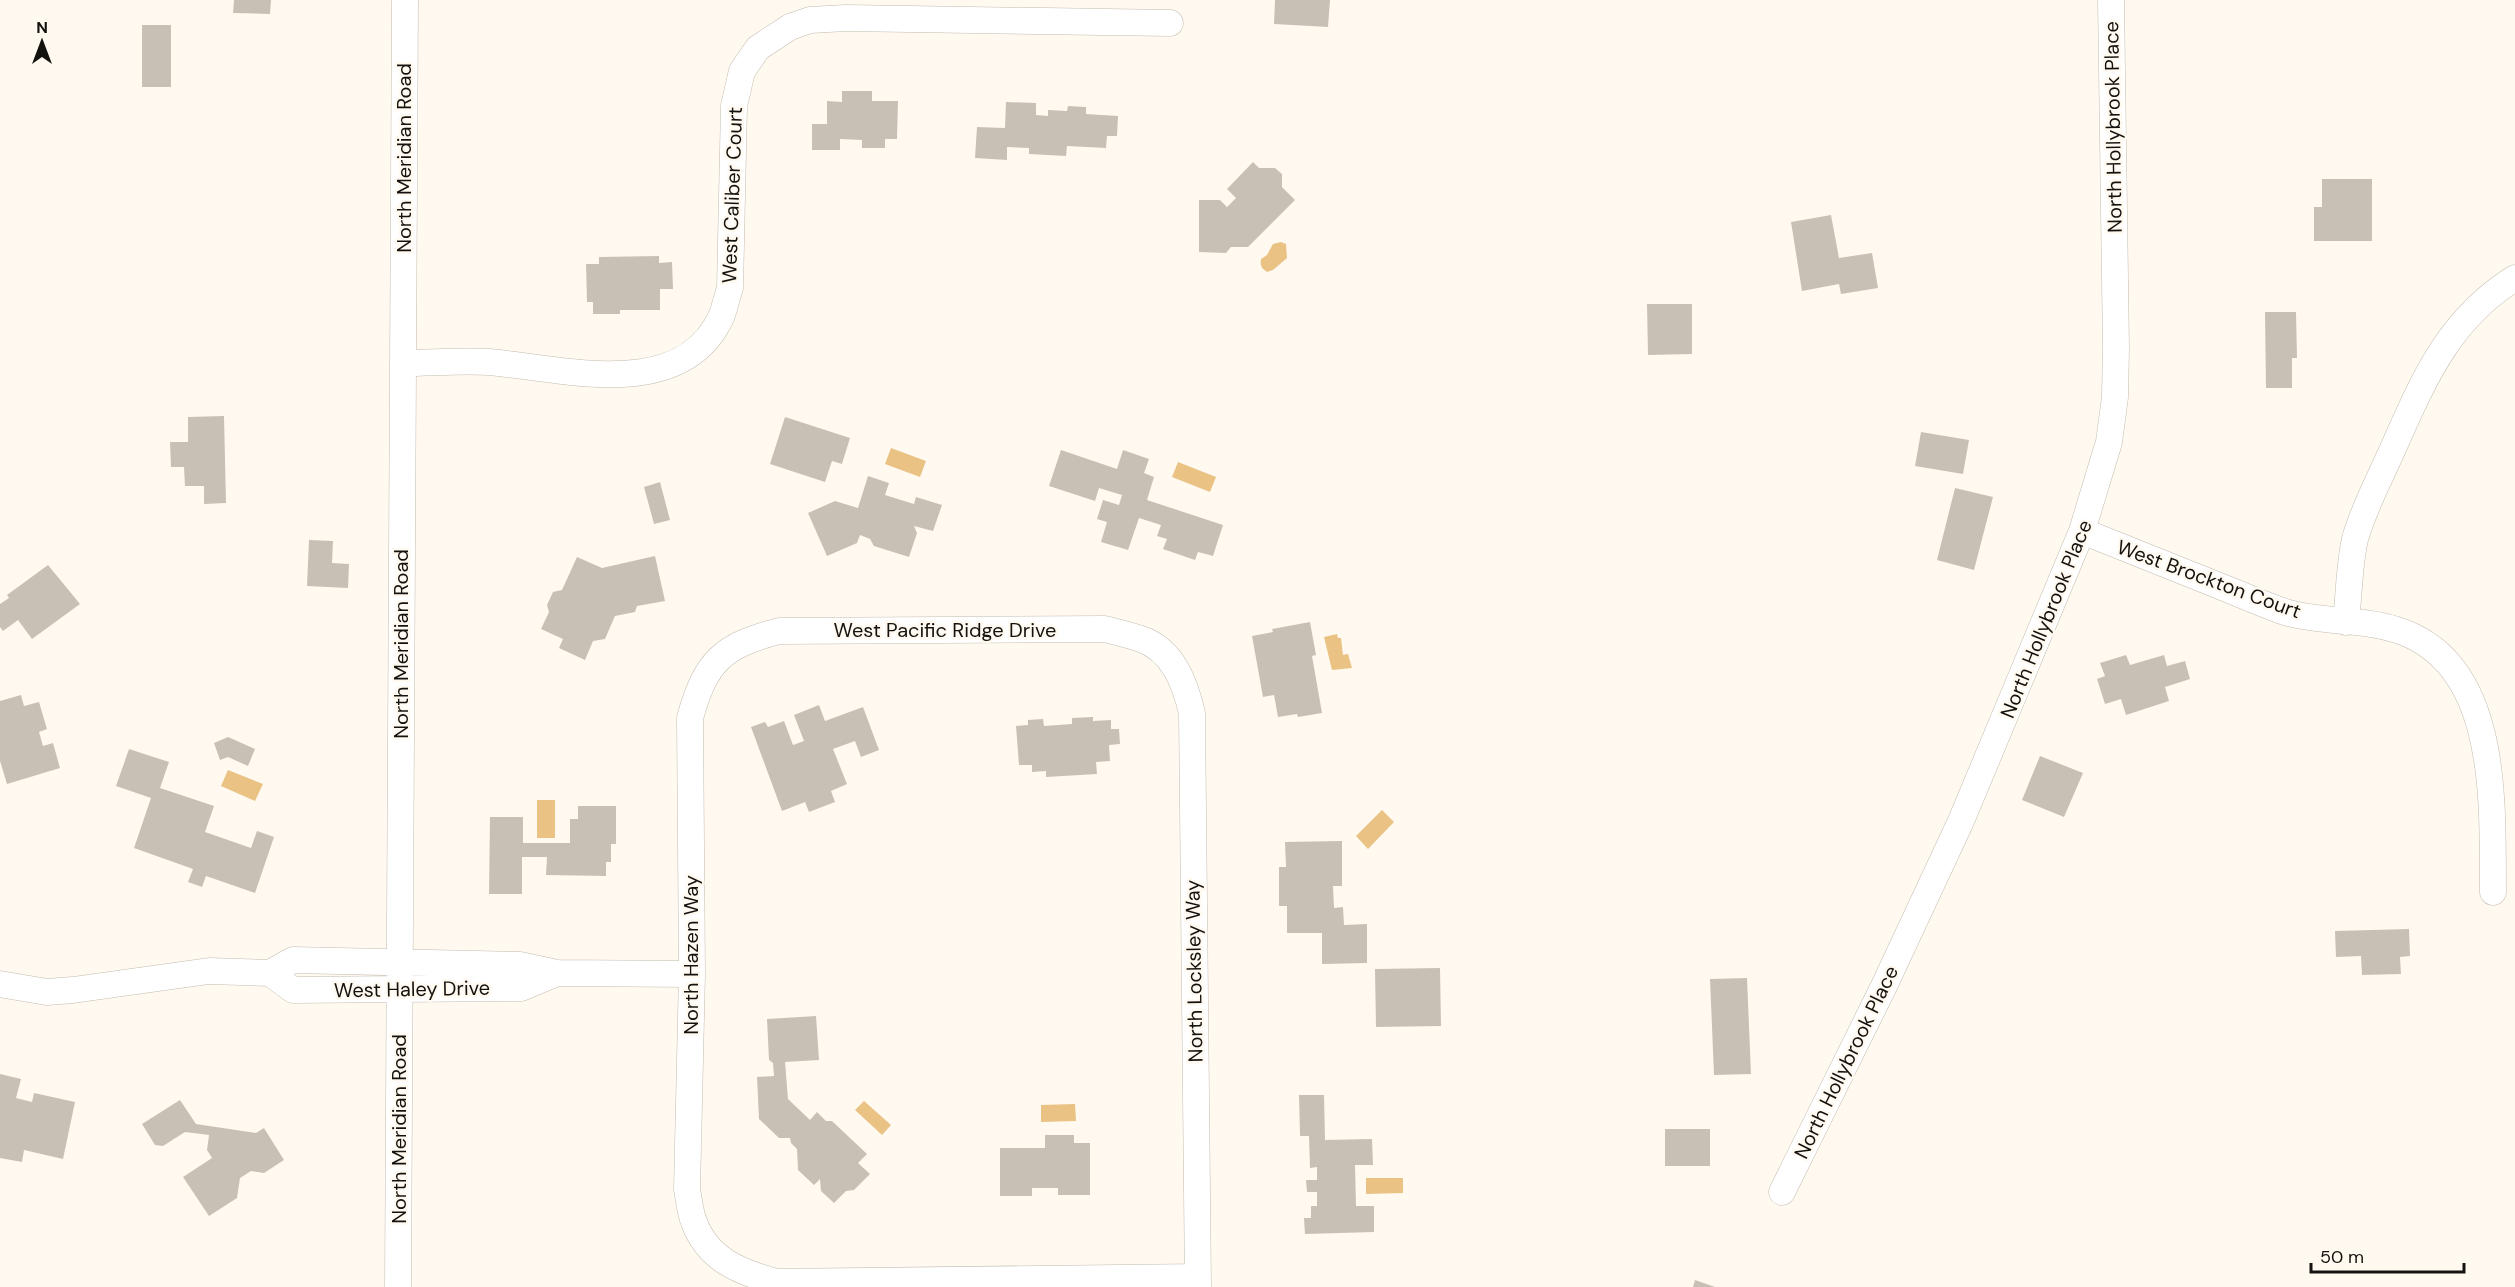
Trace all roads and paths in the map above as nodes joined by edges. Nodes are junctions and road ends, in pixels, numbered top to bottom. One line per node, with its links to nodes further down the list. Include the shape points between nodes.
1 (405, 0): 5 (street, North Meridian Road)
2 (2111, 0): 6 (street, North Hollybrook Place, via 2115,397 2103,466)
3 (1170, 23): 5 (street, West Caliber Court, via 846,18 810,20 790,27 758,48 742,71 734,106 730,288 722,315 705,340 683,359 657,371 573,373 486,362)
4 (2515, 278): 7 (street, via 2456,328 2424,380 2355,541)
5 (403, 363): 11 (street, North Meridian Road)
6 (2082, 531): 7 (street, West Brockton Court, via 2286,612); 17 (street, North Hollybrook Place, via 1961,821)
7 (2346, 622): 10 (street, West Brockton Court, via 2398,630 2422,642 2459,679 2472,704 2489,760)
8 (718, 658): 9 (street, West Pacific Ridge Drive, via 747,639 779,631 1105,629 1144,639); 14 (street, North Hazen Way, via 699,687 690,718)
9 (1170, 659): 18 (street, North Locksley Way, via 1185,685 1192,712)
10 (2493, 892)
11 (400, 963): 12 (street, West Haley Drive, via 293,960); 13 (street, West Haley Drive, via 520,964); 16 (street, North Meridian Road)
12 (270, 973): 15 (street, West Haley Drive, via 209,971 47,992); 16 (street, West Haley Drive, via 293,990)
13 (557, 973): 14 (street, West Haley Drive); 16 (street, West Haley Drive, via 521,988)
14 (692, 974): 18 (street, North Hazen Way, via 687,1189 694,1222 713,1254 743,1273 776,1282)
15 (0, 984)
16 (400, 989): 19 (street, North Meridian Road)
17 (1782, 1192)
18 (1197, 1282)
19 (398, 1287)

